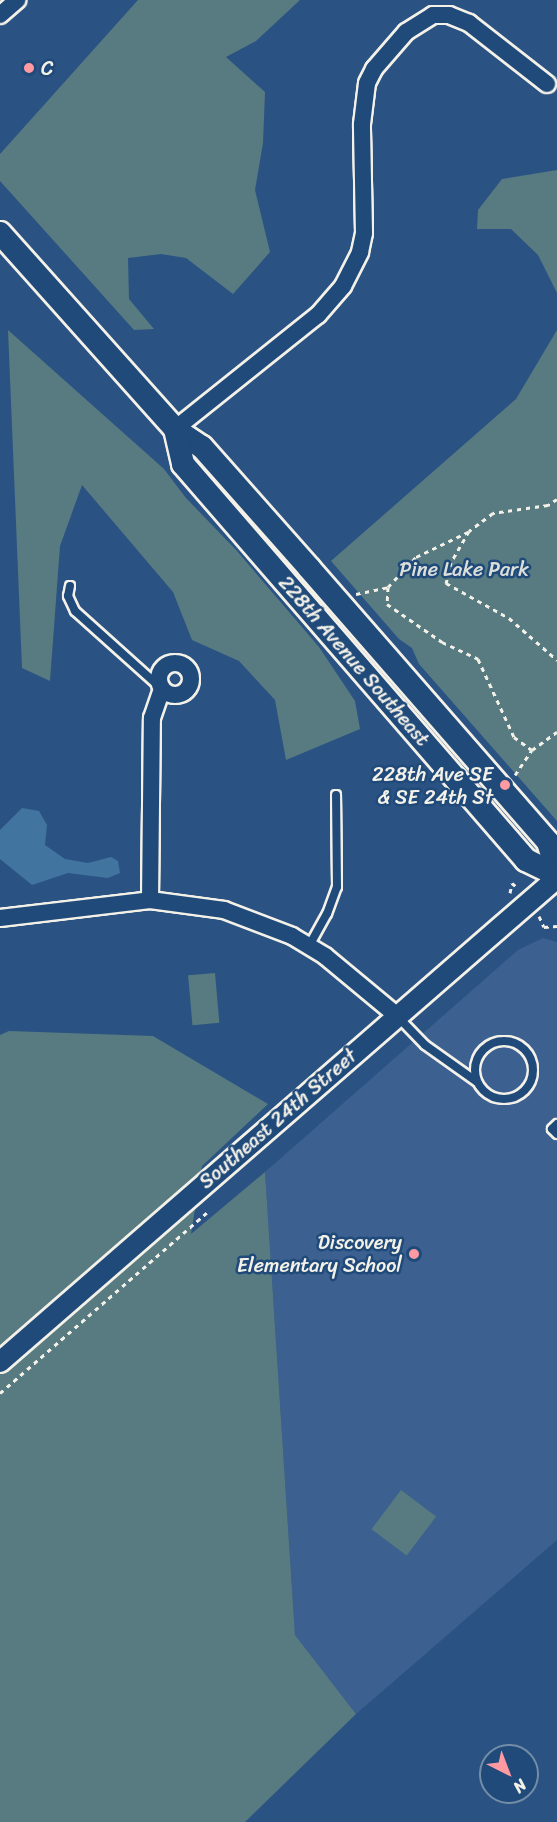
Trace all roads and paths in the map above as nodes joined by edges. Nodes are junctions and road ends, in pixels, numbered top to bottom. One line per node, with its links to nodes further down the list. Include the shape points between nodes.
1 (17, 0): 2 (street)
2 (0, 15)
3 (547, 84): 5 (street, via 469,23 449,15 433,15 406,32 367,83 362,123 364,233 348,277 318,315)
4 (0, 233): 5 (main road, 228th Avenue Southeast)
5 (175, 429): 8 (main road, 228th Avenue Southeast, via 202,447); 11 (main road, 228th Avenue Southeast, via 183,464)
6 (557, 499): 7 (path, via 548,505 493,513)
7 (469, 531): 10 (path, via 416,557); 13 (path, via 451,562 446,583 509,618)
8 (314, 574): 11 (main road); 19 (main road, 228th Avenue Southeast, via 548,842)
9 (70, 586): 14 (lane, via 70,604 75,610)
10 (388, 586): 12 (path); 16 (path, via 387,604 442,642 478,659 514,737)
11 (293, 590): 20 (main road, 228th Avenue Southeast, via 526,860)
12 (355, 594)
13 (557, 660)
14 (162, 689): 21 (street, via 152,718)
15 (557, 732): 16 (path)
16 (532, 750): 17 (path)
17 (515, 776)
18 (336, 795): 25 (lane, via 336,887 327,914)
19 (557, 871)
20 (557, 876): 26 (street, Southeast 24th Street)
21 (150, 900): 22 (street); 25 (street, via 224,910)
22 (0, 918)
23 (543, 922): 24 (path, via 544,927)
24 (557, 926)
25 (309, 946): 26 (street)
26 (396, 1015): 27 (lane, via 425,1045); 31 (street, Southeast 24th Street)
27 (477, 1082): 27 (lane, via 489,1096 517,1097 533,1074 530,1055 515,1043 495,1042 486,1046 475,1063)
28 (557, 1124): 29 (lane, via 552,1129)
29 (557, 1134)
30 (210, 1210): 32 (path)
31 (0, 1362)
32 (0, 1393)

